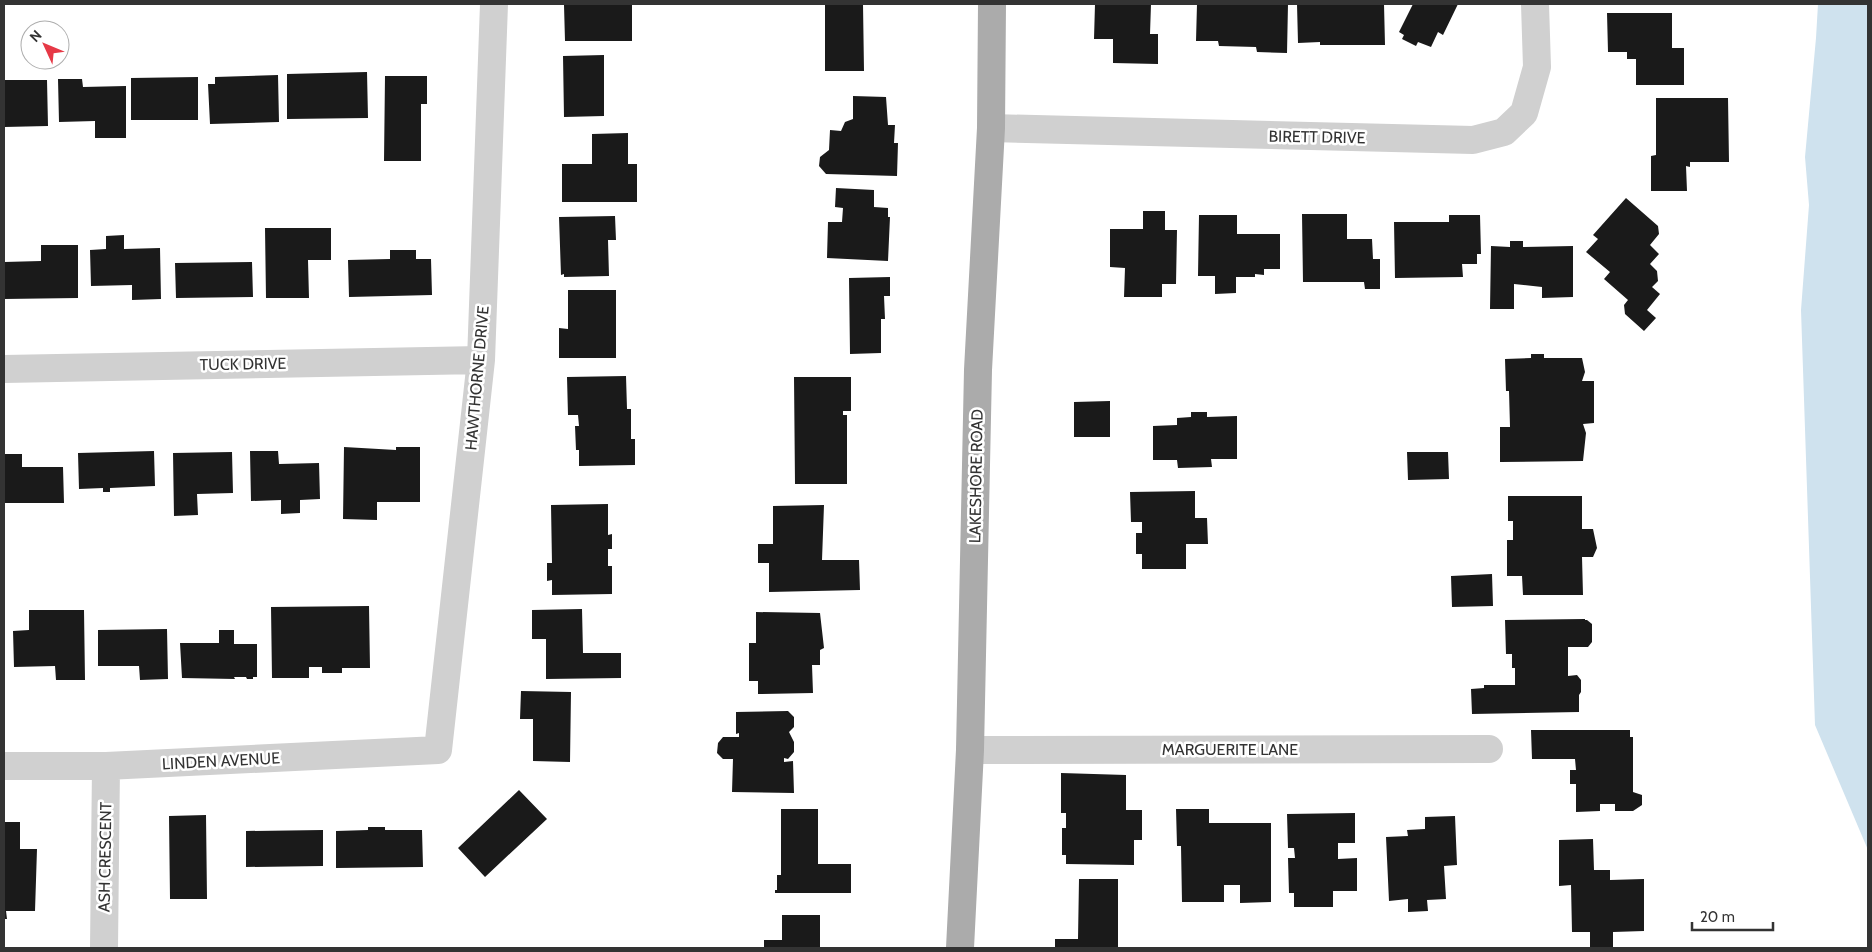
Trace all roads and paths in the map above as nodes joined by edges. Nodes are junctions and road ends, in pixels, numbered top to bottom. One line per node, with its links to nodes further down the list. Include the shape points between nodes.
1 (494, 4): 5 (street, HAWTHORNE DRIVE)
2 (992, 4): 4 (main road, LAKESHORE ROAD)
3 (1536, 4): 4 (street, BIRETT DRIVE, via 1537,67 1524,113 1504,132 1473,140)
4 (991, 128): 9 (main road, LAKESHORE ROAD, via 978,370)
5 (482, 360): 6 (street, TUCK DRIVE); 8 (street, HAWTHORNE DRIVE)
6 (4, 369)
7 (1489, 748): 9 (street, MARGUERITE LANE)
8 (438, 750): 11 (street, LINDEN AVENUE)
9 (970, 750): 13 (main road, LAKESHORE ROAD)
10 (4, 766): 11 (street, LINDEN AVENUE)
11 (106, 766): 12 (street, ASH CRESCENT)
12 (104, 948)
13 (960, 948)

